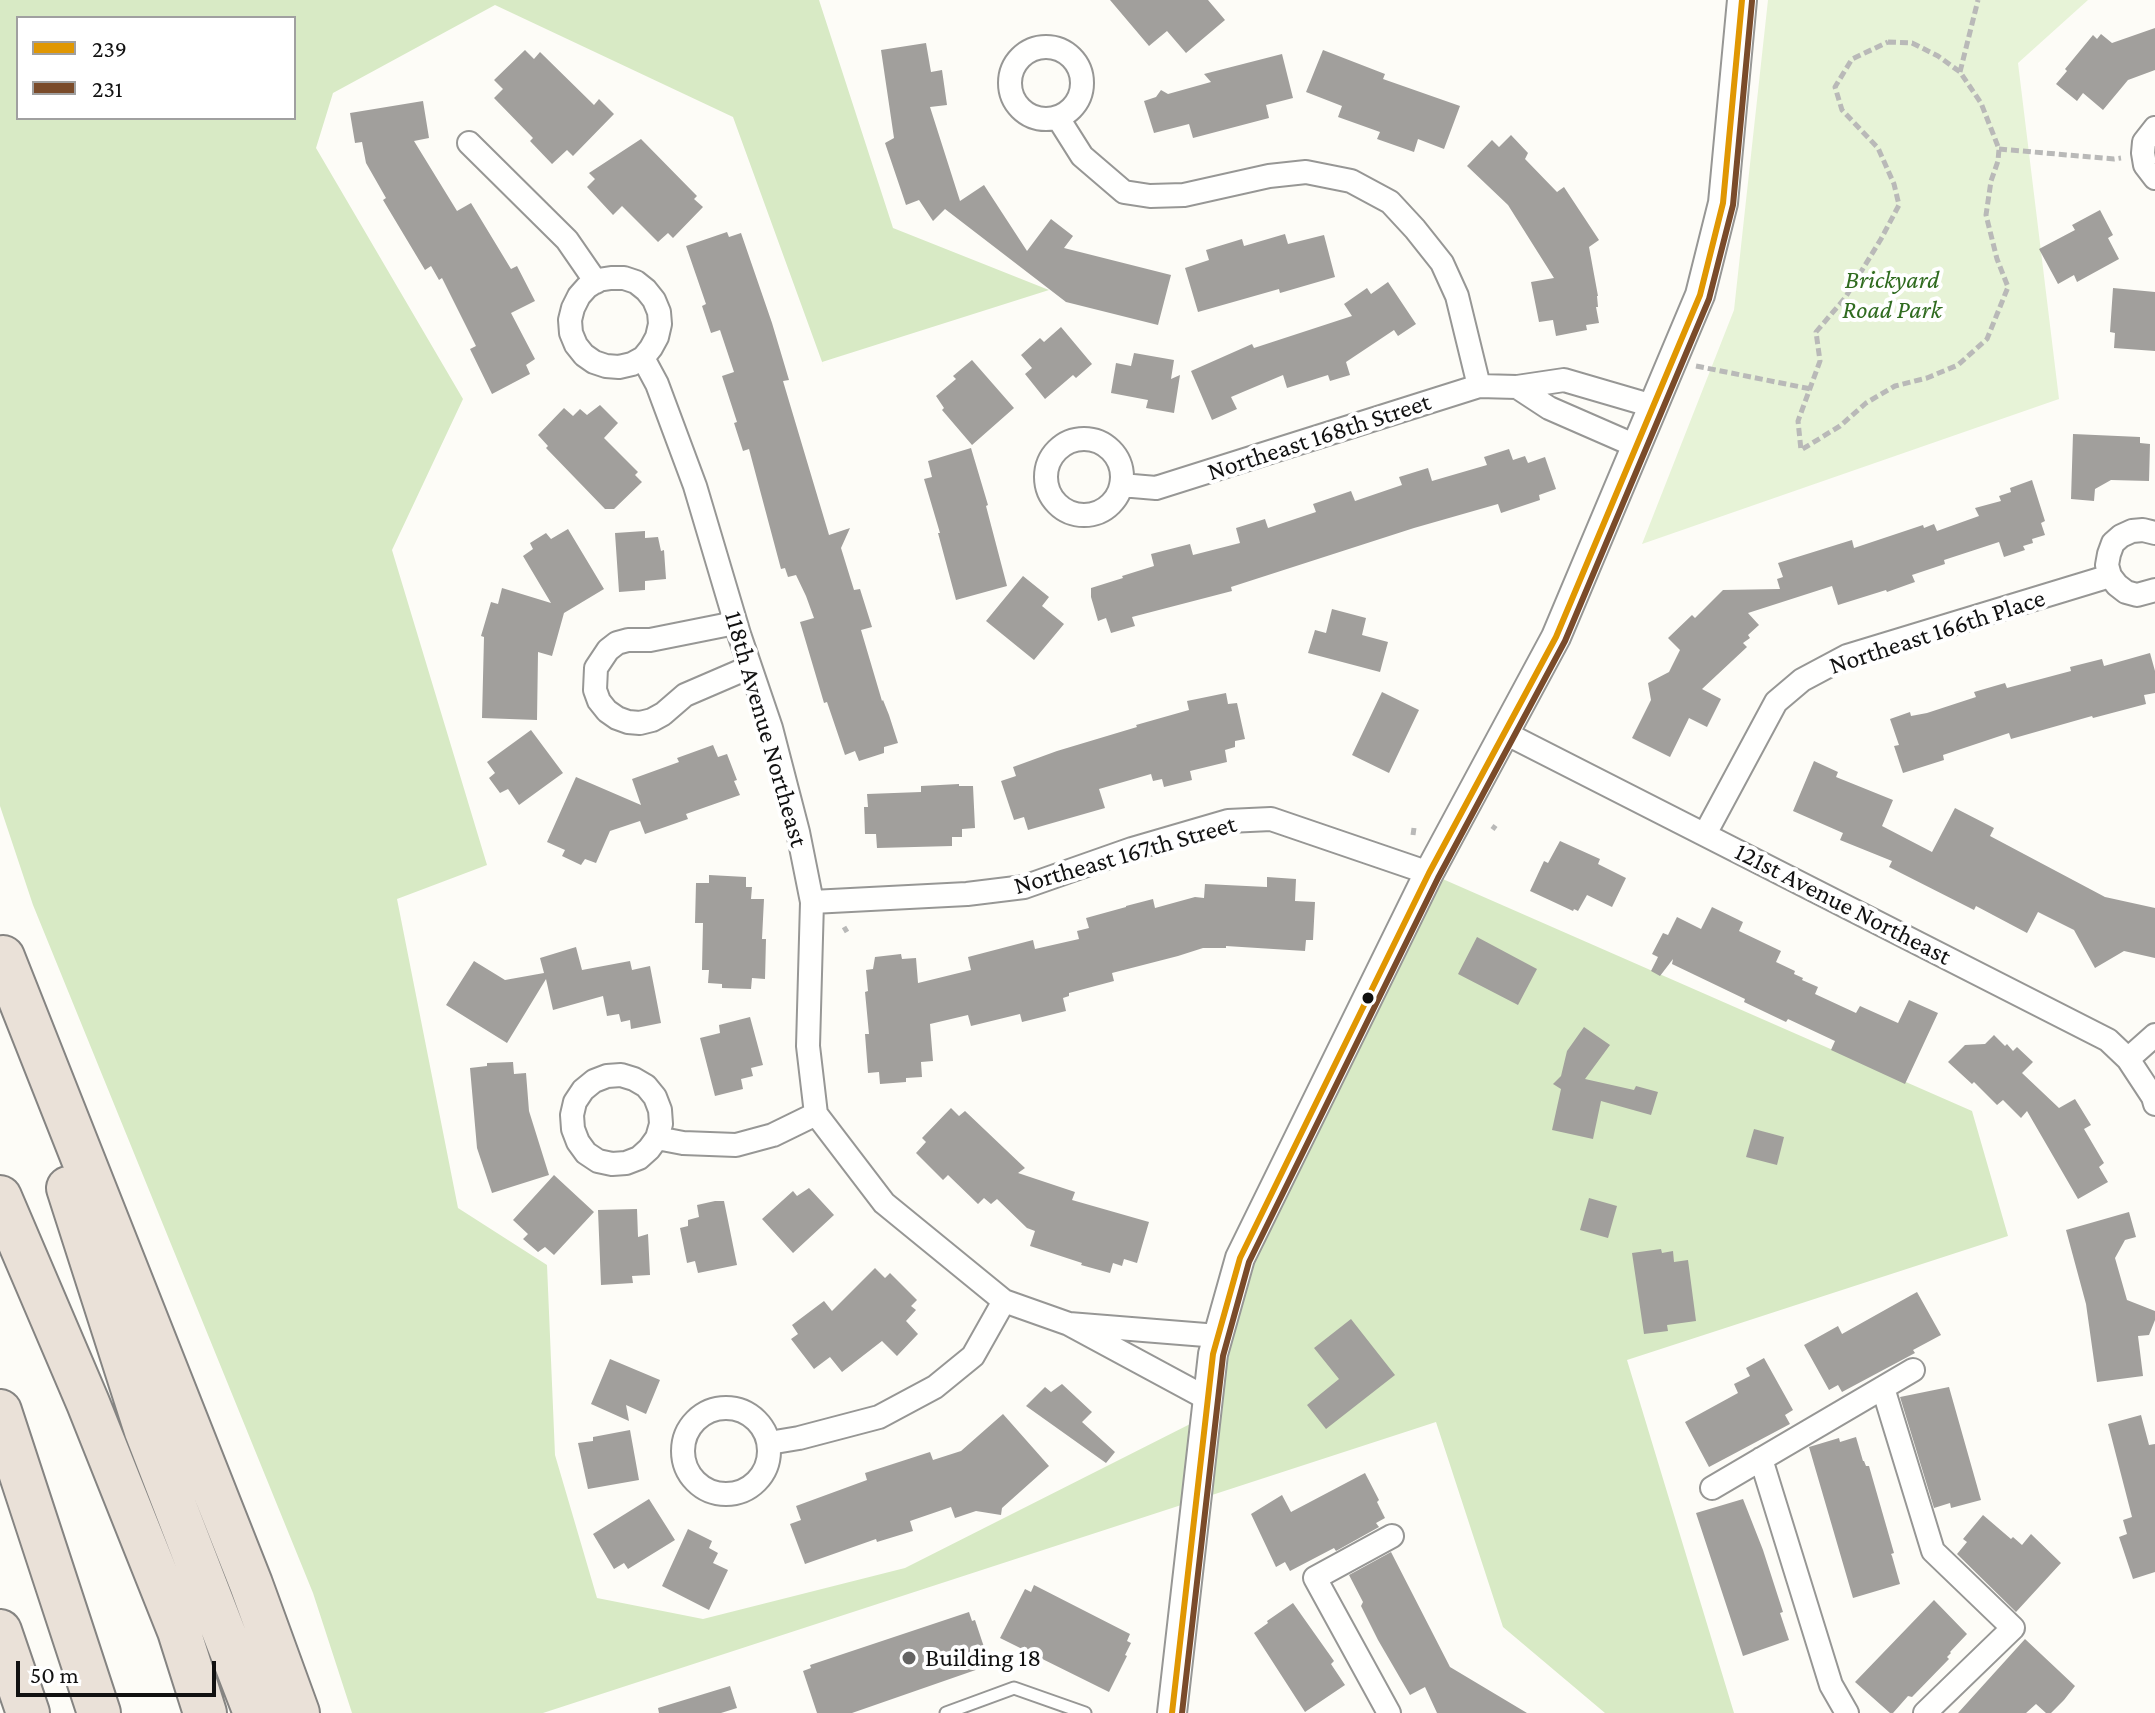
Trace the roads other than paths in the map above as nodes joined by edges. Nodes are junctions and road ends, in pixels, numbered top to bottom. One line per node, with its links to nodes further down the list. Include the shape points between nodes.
1 (1742, 0): 10 (street, via 1723,203 1700,295)
2 (1058, 118): 8 (street, via 1082,156 1124,192 1184,195 1306,172 1351,181 1390,202 1442,263 1457,296)
3 (2155, 128): 5 (street, via 2144,142 2143,154)
4 (469, 143): 6 (street, via 567,240)
5 (2155, 178)
6 (596, 282): 7 (street, via 624,278 654,300 660,324); 7 (street, via 573,308 571,333 576,345 606,366)
7 (643, 358): 16 (street, 118th Avenue Northeast, via 695,486)
8 (1479, 386): 9 (street, Northeast 168th Street); 12 (street, Northeast 168th Street, via 1156,488)
9 (1517, 387): 10 (street, Northeast 168th Street, via 1564,380); 11 (street, via 1549,408)
10 (1653, 406): 11 (street)
11 (1636, 446): 18 (street, via 1556,637)
12 (1121, 485)
13 (2155, 533): 14 (street, via 2132,531 2113,543)
14 (2110, 576): 15 (street, via 2126,592); 19 (street, Northeast 166th Place, via 1847,656 1802,680 1776,702)
15 (2155, 590)
16 (735, 623): 17 (street, 118th Avenue Northeast); 17 (street, via 617,643 596,668 595,690 607,711 640,723 663,714 685,695)
17 (750, 667): 21 (street, 118th Avenue Northeast, via 771,728)
18 (1505, 733): 19 (street, 121st Avenue Northeast); 20 (street)
19 (1705, 834): 24 (street, 121st Avenue Northeast, via 2108,1040)
20 (1429, 873): 21 (street, Northeast 167th Street, via 1271,819 1228,821 1024,887); 31 (street, via 1240,1258)
21 (812, 902): 26 (street, 118th Avenue Northeast, via 808,1046)
22 (1, 952): 46 (highway, via 76,1217 146,1431); 47 (highway)
23 (2155, 1035): 24 (street)
24 (2128, 1059): 25 (street, 121st Avenue Northeast)
25 (2155, 1104)
26 (816, 1114): 27 (street, via 773,1135 736,1145); 29 (street, via 884,1203)
27 (657, 1138): 27 (street, via 661,1124 655,1097 634,1079 621,1075 594,1081 575,1102 573,1129 578,1142 598,1161 626,1163 639,1158)
28 (0, 1197): 45 (highway, via 179,1631)
29 (1004, 1301): 30 (street); 36 (street, via 973,1356 935,1387 879,1417)
30 (1069, 1324): 31 (street); 34 (street)
31 (1218, 1336): 34 (street)
32 (1913, 1370): 33 (street)
33 (1883, 1388): 37 (street); 53 (street, via 1933,1551 2013,1628)
34 (1208, 1399): 50 (street)
35 (0, 1411): 44 (highway)
36 (769, 1443)
37 (1761, 1459): 38 (street); 52 (street, via 1831,1685)
38 (1712, 1488)
39 (0, 1491): 43 (highway)
40 (1392, 1536): 51 (street, via 1315,1578)
41 (0, 1631): 42 (highway)
42 (28, 1713)
43 (73, 1713)
44 (99, 1713)
45 (205, 1713)
46 (255, 1713)
47 (298, 1713)
48 (946, 1713): 49 (lane, via 1014,1688)
49 (1085, 1713)
50 (1172, 1713)
51 (1389, 1713)
52 (1847, 1713)
53 (1925, 1713)

